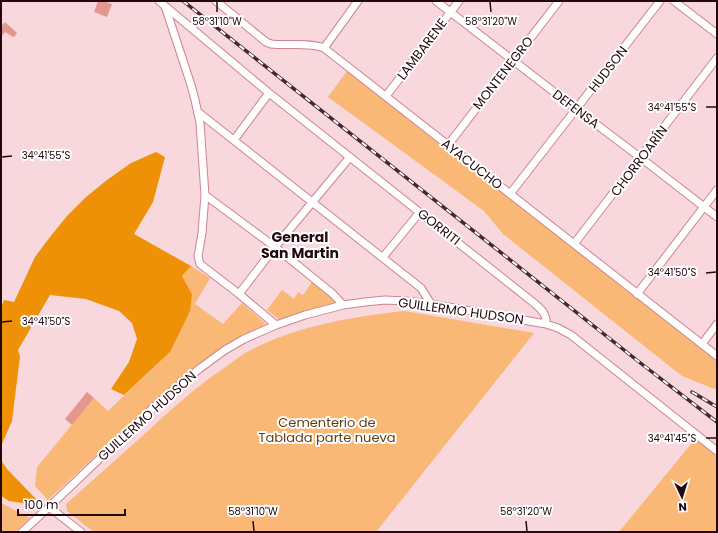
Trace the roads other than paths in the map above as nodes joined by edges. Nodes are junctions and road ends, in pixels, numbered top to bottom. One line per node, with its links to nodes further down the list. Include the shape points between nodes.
1 (216, 1): 11 (street, AYACUCHO, via 266,42)
2 (358, 1): 11 (street)
3 (436, 1): 9 (street, DEFENSA)
4 (459, 1): 9 (street, LAMBARENE)
5 (558, 1): 13 (street, MONTENEGRO)
6 (660, 1): 16 (street, HUDSON)
7 (674, 1): 10 (street)
8 (162, 4): 14 (street, GORRITI); 17 (street)
9 (450, 12): 13 (street, DEFENSA); 15 (street, LAMBARENE)
10 (717, 34)
11 (324, 48): 15 (street, AYACUCHO)
12 (717, 58): 21 (street, CHORROARÍN)
13 (513, 60): 16 (street, DEFENSA); 19 (street, MONTENEGRO)
14 (269, 93): 18 (street); 20 (street, GORRITI)
15 (386, 96): 19 (street, AYACUCHO)
16 (576, 110): 21 (street, DEFENSA); 23 (street, HUDSON)
17 (198, 112): 18 (street); 24 (street)
18 (234, 140): 25 (street)
19 (448, 145): 23 (street, AYACUCHO)
20 (350, 157): 25 (street); 27 (street, GORRITI)
21 (641, 158): 26 (street, DEFENSA); 29 (street, CHORROARÍN)
22 (717, 190): 26 (street)
23 (510, 194): 29 (street, AYACUCHO)
24 (206, 195): 30 (street); 32 (street, via 198,256 200,264)
25 (313, 202): 30 (street); 31 (street)
26 (704, 207): 28 (street, DEFENSA); 33 (street)
27 (420, 212): 31 (street); 36 (street, GORRITI, via 534,303 547,318)
28 (717, 217)
29 (574, 244): 33 (street, AYACUCHO)
30 (275, 247): 32 (street); 35 (street)
31 (383, 257): 34 (street, via 421,288)
32 (239, 294): 38 (street)
33 (637, 294): 39 (street, AYACUCHO)
34 (431, 304): 35 (street, GUILLERMO HUDSON, via 385,300); 36 (street, GUILLERMO HUDSON)
35 (343, 305): 38 (street, GUILLERMO HUDSON)
36 (546, 324): 41 (street, via 570,335)
37 (717, 324): 39 (street)
38 (276, 325): 42 (street, GUILLERMO HUDSON, via 225,350 199,369 158,403)
39 (702, 344): 40 (street, AYACUCHO)
40 (717, 356)
41 (717, 451)
42 (49, 507): 43 (street, GUILLERMO HUDSON); 44 (street)
43 (22, 532)
44 (81, 532)

